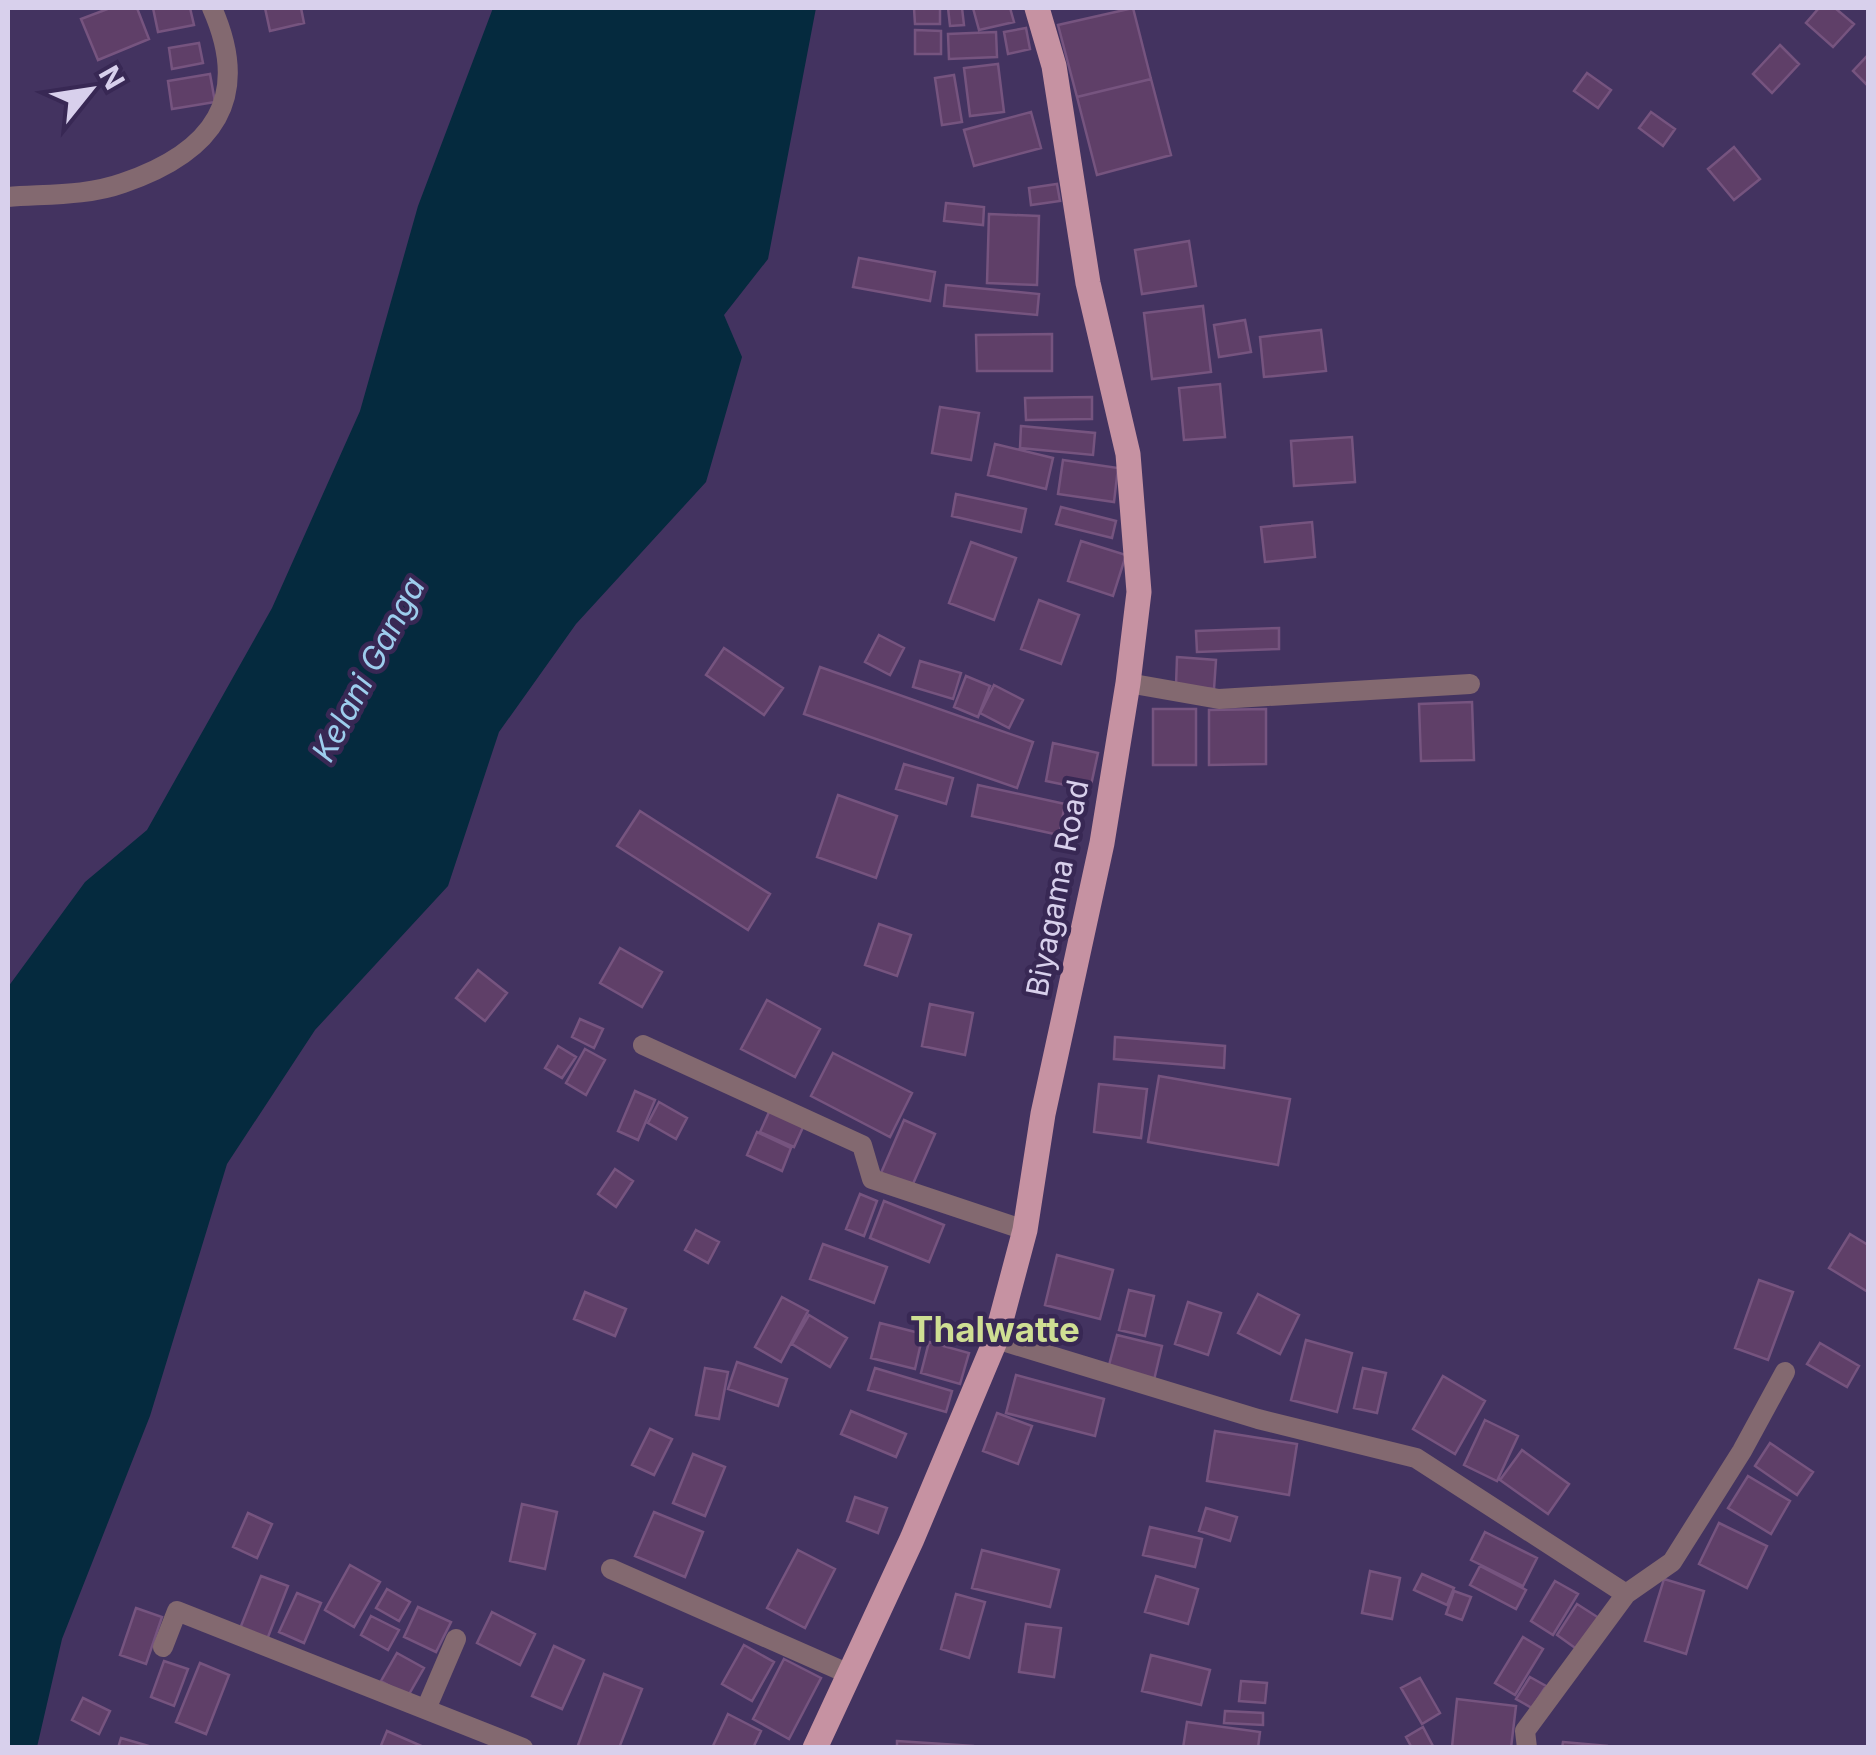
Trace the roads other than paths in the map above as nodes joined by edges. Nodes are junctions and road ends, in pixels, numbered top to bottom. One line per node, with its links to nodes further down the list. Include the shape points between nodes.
1 (212, 8): 3 (street, via 228,45 230,90 211,130 124,183)
2 (1037, 8): 4 (main road, Biyagama Road, via 1054,66 1088,283 1128,454 1139,592)
3 (8, 197)
4 (1128, 683): 5 (street, via 1219,699); 7 (main road, Biyagama Road)
5 (1470, 684)
6 (643, 1045): 7 (street, via 862,1145 872,1179)
7 (1025, 1230): 8 (main road, Biyagama Road)
8 (996, 1339): 11 (street, via 1258,1419 1416,1458); 14 (main road, Biyagama Road)
9 (1786, 1372): 11 (street, via 1672,1562)
10 (611, 1569): 14 (street)
11 (1626, 1594): 18 (street, via 1526,1731)
12 (456, 1639): 15 (street)
13 (164, 1647): 15 (street, via 176,1611)
14 (849, 1674): 17 (main road, Biyagama Road)
15 (426, 1710): 16 (street)
16 (522, 1748)
17 (815, 1748)
18 (1527, 1748)

